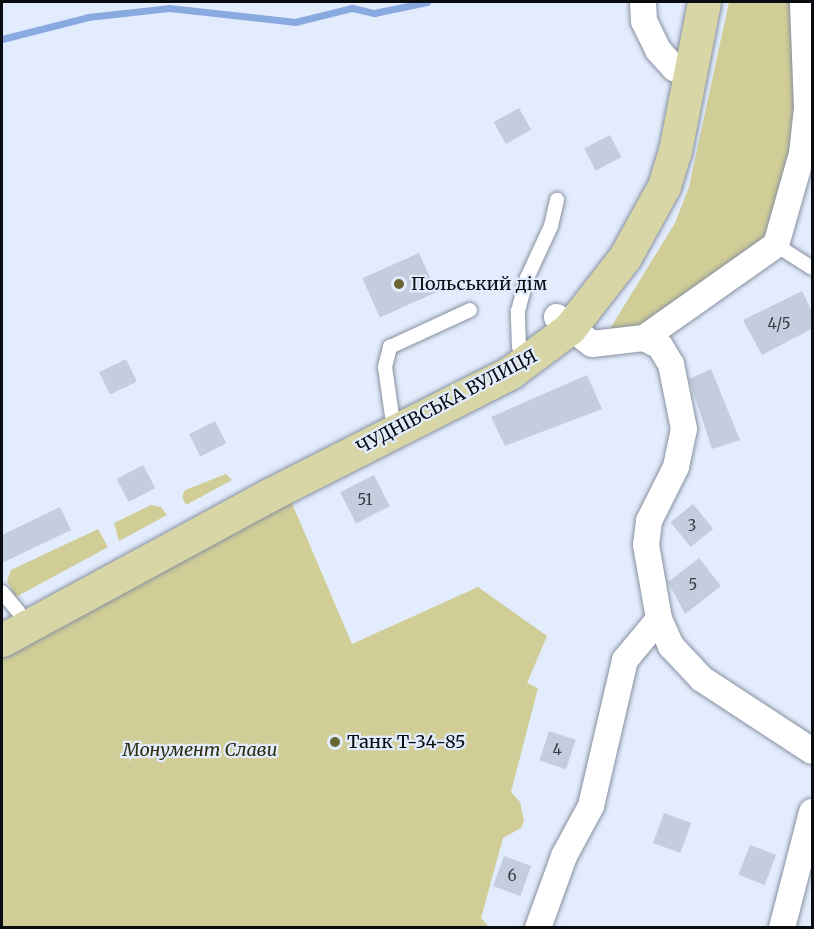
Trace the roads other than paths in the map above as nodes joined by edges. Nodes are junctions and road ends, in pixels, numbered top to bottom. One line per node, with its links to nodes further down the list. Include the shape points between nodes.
1 (643, 2): 5 (street, via 644,21 658,50)
2 (688, 2): 5 (main road, ЧУДНІВСЬКА ВУЛИЦЯ)
3 (704, 2): 10 (main road, ЧУДНІВСЬКА ВУЛИЦЯ, via 675,151 664,186 625,257)
4 (803, 2): 7 (street, via 806,120 802,154)
5 (675, 69): 10 (main road, ЧУДНІВСЬКА ВУЛИЦЯ, via 655,161 640,200)
6 (557, 200): 12 (lane, via 552,226 527,278 518,311)
7 (776, 245): 8 (lane); 11 (street)
8 (813, 268)
9 (470, 310): 13 (lane, via 390,347 385,367)
10 (563, 323): 11 (street, via 592,344); 12 (main road, ЧУДНІВСЬКА ВУЛИЦЯ); 16 (main road, ЧУДНІВСЬКА ВУЛИЦЯ, via 546,349 501,377 269,495)
11 (644, 338): 15 (street, via 660,346 671,364 684,429 676,467 649,521 646,544)
12 (519, 347): 13 (main road, ЧУДНІВСЬКА ВУЛИЦЯ)
13 (392, 416): 14 (main road, ЧУДНІВСЬКА ВУЛИЦЯ)
14 (7, 609)
15 (659, 619): 17 (street, via 672,646 702,679); 19 (street, via 625,660 591,806 564,856)
16 (2, 640)
17 (813, 751)
18 (813, 812): 20 (street)
19 (538, 927)
20 (782, 927)

